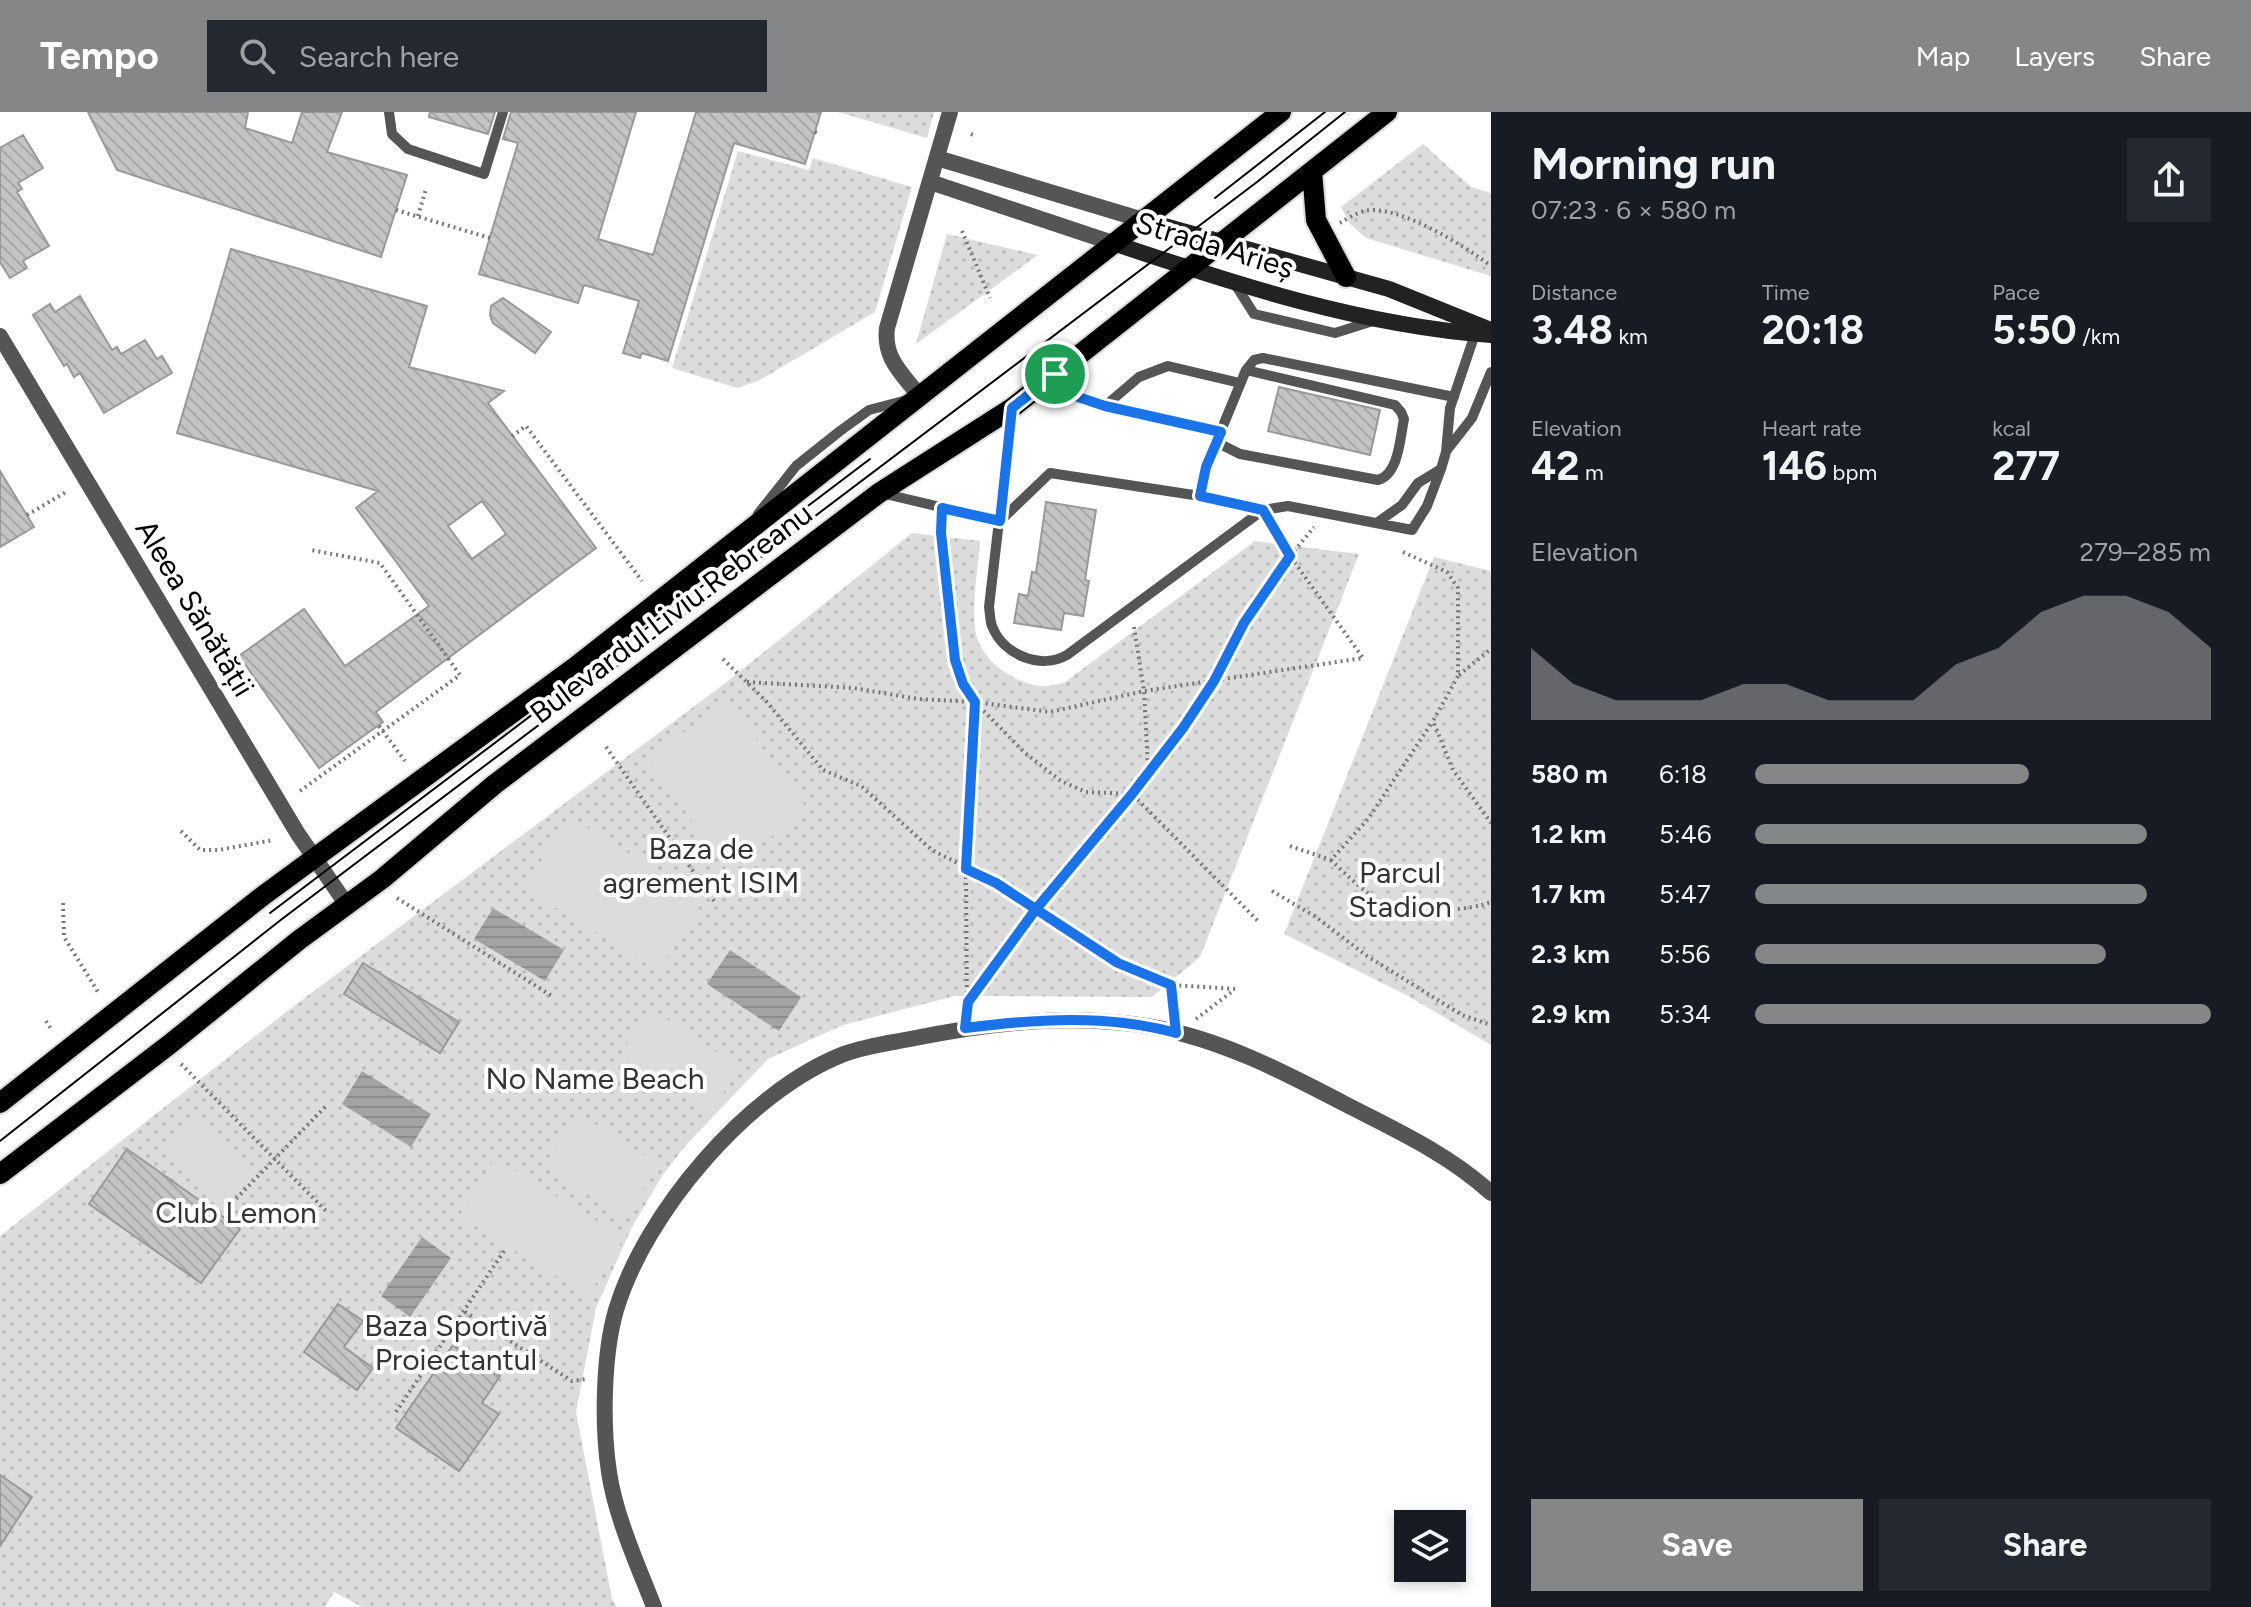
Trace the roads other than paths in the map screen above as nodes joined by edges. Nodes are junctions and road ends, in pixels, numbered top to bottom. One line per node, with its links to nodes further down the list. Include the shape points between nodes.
1 (389, 112): 2 (lane, via 392,134 408,149 484,174)
2 (503, 112)
3 (950, 112): 6 (street)
4 (1281, 112): 9 (main road, Bulevardul Liviu Rebreanu)
5 (1387, 112): 7 (main road, Bulevardul Liviu Rebreanu)
6 (937, 158): 8 (street); 9 (street, Strada Arieș)
7 (1312, 171): 10 (main road, Bulevardul Liviu Rebreanu); 13 (main road, via 1316,220)
8 (930, 182): 11 (street, Strada Arieș); 22 (street, via 885,344)
9 (1143, 220): 10 (main road, Strada Arieș); 11 (main road, Bulevardul Liviu Rebreanu)
10 (1224, 242): 12 (main road, Bulevardul Liviu Rebreanu); 13 (main road, Strada Arieș)
11 (1113, 243): 12 (main road, Strada Arieș); 22 (main road, Bulevardul Liviu Rebreanu)
12 (1189, 269): 14 (main road, Strada Arieș); 20 (main road, Bulevardul Liviu Rebreanu)
13 (1346, 277): 16 (main road, Strada Arieș, via 1389,289)
14 (1235, 284): 15 (main road, Strada Arieș); 15 (lane, via 1254,314 1335,333)
15 (1379, 319): 16 (main road, Strada Arieș)
16 (1486, 333): 23 (lane)
17 (0, 336): 34 (street, Aleea Sănătății)
18 (1246, 370): 21 (lane); 23 (lane, via 1263,358); 26 (lane, via 1395,405 1404,419 1392,471 1378,480 1240,454)
19 (1491, 372): 27 (lane, via 1472,418)
20 (1055, 374): 24 (lane, via 1072,395); 25 (main road, Bulevardul Liviu Rebreanu)
21 (1240, 383): 24 (lane, via 1168,366 1139,377); 26 (lane)
22 (920, 397): 34 (main road, Bulevardul Liviu Rebreanu, via 575,667)
23 (1454, 397): 27 (lane)
24 (1105, 406): 26 (lane)
25 (1012, 408): 29 (main road, Bulevardul Liviu Rebreanu); 32 (lane)
26 (1219, 437): 30 (lane)
27 (1446, 452): 28 (lane)
28 (1441, 469): 33 (lane, via 1418,483 1402,505); 33 (lane, via 1412,530)
29 (879, 493): 32 (lane); 35 (main road, Bulevardul Liviu Rebreanu, via 495,784)
30 (1200, 496): 31 (lane); 32 (lane, via 1050,473)
31 (1263, 510): 32 (lane, via 1115,621 1050,662 1022,657 992,626 989,607); 33 (lane, via 1288,506)
32 (1000, 521)
33 (1378, 522)
34 (314, 857): 35 (street, Aleea Sănătății); 36 (main road, Bulevardul Liviu Rebreanu)
35 (347, 905): 37 (main road, Bulevardul Liviu Rebreanu)
36 (0, 1103)
37 (0, 1174)
38 (1491, 1193): 39 (street, via 1405,1134 1262,1063 1155,1027 1088,1020 999,1024 844,1054 774,1096 720,1144 654,1225 615,1312 605,1376 609,1475)
39 (654, 1607)

